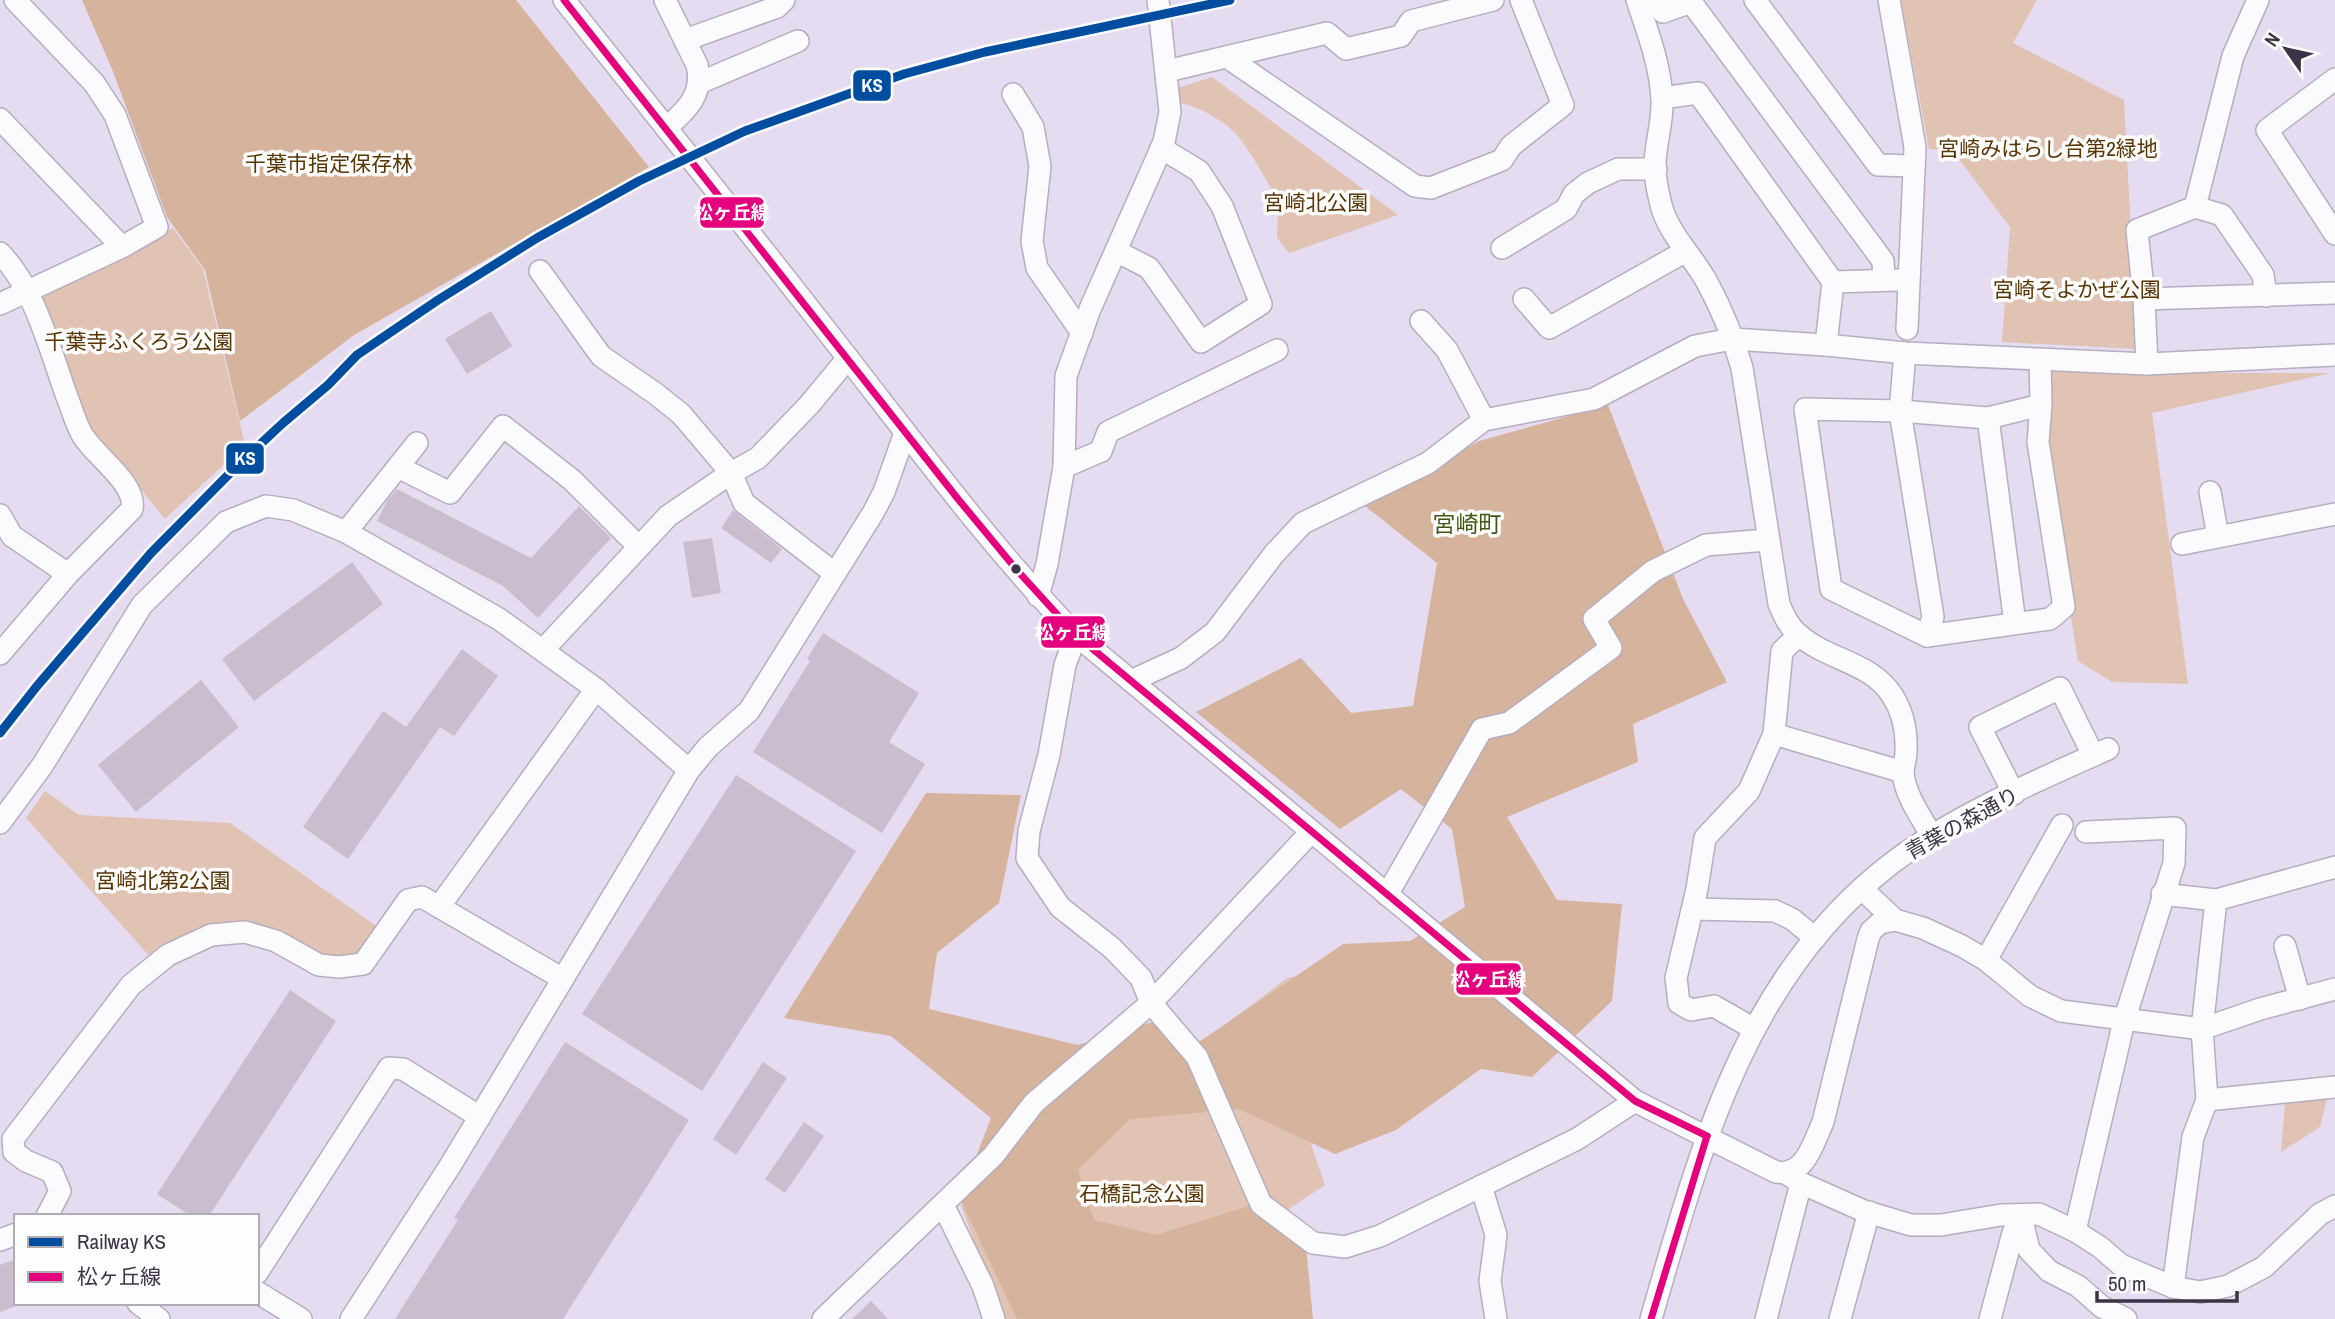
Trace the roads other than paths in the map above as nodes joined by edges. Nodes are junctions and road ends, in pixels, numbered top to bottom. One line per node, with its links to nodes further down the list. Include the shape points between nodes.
1 (15, 0): 28 (street, via 94,83 115,115 158,227)
2 (564, 0): 22 (street)
3 (665, 0): 13 (street)
4 (784, 0): 13 (street, via 777,7)
5 (1158, 0): 16 (street)
6 (1493, 0): 15 (street, via 1411,21 1401,36 1346,48 1327,33)
7 (1521, 0): 15 (street, via 1563,105 1511,146 1502,160 1431,188 1415,186)
8 (1637, 0): 20 (street, via 1656,55)
9 (1657, 0): 34 (street, via 1663,12 1691,2 1883,261)
10 (1755, 0): 24 (street, via 1878,165)
11 (1889, 0): 24 (street, via 1915,147)
12 (2258, 0): 26 (street, via 2233,56)
13 (685, 40): 18 (street, via 697,65)
14 (798, 41): 18 (street)
15 (1227, 57): 16 (street)
16 (1167, 71): 23 (street, via 1170,112)
17 (2335, 79): 27 (street, via 2267,131)
18 (699, 83): 22 (street, via 693,102)
19 (1013, 94): 45 (street, via 1032,127 1040,166 1032,240 1037,268)
20 (1662, 98): 25 (street); 36 (street, via 1698,93)
21 (0, 119): 28 (street)
22 (666, 128): 51 (street)
23 (1161, 148): 30 (street); 30 (street, via 1199,171 1222,206 1261,304 1201,342 1149,268)
24 (1914, 166): 35 (street)
25 (1656, 169): 29 (street, via 1618,169 1588,183 1574,194 1566,209); 31 (street, via 1662,210)
26 (2194, 207): 39 (street, via 2222,215 2263,275); 41 (street, via 2137,230)
27 (2335, 234)
28 (122, 247): 37 (street)
29 (1502, 248)
30 (1116, 251): 45 (street)
31 (1686, 251): 40 (street, via 1549,328); 46 (street, via 1708,283)
32 (0, 253): 37 (street)
33 (540, 271): 62 (street, via 601,356 681,414)
34 (1884, 279): 35 (street); 36 (street)
35 (1910, 281): 44 (street)
36 (1833, 282): 47 (street)
37 (28, 292): 42 (street); 72 (street, via 82,436 134,500 132,509)
38 (2335, 293): 39 (street)
39 (2266, 296): 41 (street)
40 (1524, 299)
41 (2144, 299): 53 (street)
42 (0, 304)
43 (1421, 321): 57 (street, via 1447,350)
44 (1907, 330)
45 (1082, 333): 61 (street, via 1066,376)
46 (1732, 339): 47 (street); 57 (street, via 1695,346 1594,399); 68 (street, via 1742,368)
47 (1826, 345): 49 (street)
48 (1277, 350): 61 (street, via 1108,432 1101,452)
49 (1905, 353): 52 (street); 55 (street)
50 (2335, 355): 53 (street)
51 (848, 358): 58 (street); 62 (street, via 758,458)
52 (2040, 359): 53 (street); 54 (street)
53 (2147, 364)
54 (2041, 405): 56 (street); 74 (street, via 2038,442 2064,607 2050,619)
55 (1900, 411): 56 (street); 77 (street, via 1933,617); 77 (street, via 1805,409 1831,589)
56 (1988, 418): 74 (street)
57 (1485, 420): 80 (street, via 1428,463 1303,523 1215,632 1181,658)
58 (905, 433): 71 (street, via 884,492); 73 (street)
59 (417, 443): 60 (street)
60 (398, 467): 66 (street); 70 (street, via 450,493 503,426 572,480)
61 (1064, 467): 73 (street)
62 (731, 473): 70 (street, via 668,516); 71 (street, via 744,503)
63 (2210, 492): 67 (street)
64 (2335, 514): 67 (street)
65 (0, 515): 72 (street, via 12,536)
66 (346, 532): 78 (street, via 499,619); 86 (street, via 293,510 267,506 226,522 142,605 42,766)
67 (2218, 537): 69 (street)
68 (1767, 540): 76 (street, via 1779,604); 94 (street, via 1706,545 1653,571 1594,619 1611,648 1509,723 1482,729)
69 (2182, 544)
70 (638, 546): 78 (street)
71 (834, 573): 83 (street, via 749,711)
72 (68, 574): 79 (street)
73 (1038, 596): 75 (street)
74 (2015, 622): 77 (street)
75 (1076, 635): 80 (street); 105 (street, via 1065,665 1027,858 1060,907 1141,978)
76 (1799, 635): 82 (street, via 1782,651); 84 (street, via 1868,672 1892,695 1905,732)
77 (1927, 636)
78 (543, 650): 81 (street)
79 (0, 654)
80 (1131, 681): 88 (street)
81 (596, 689): 83 (street); 96 (street)
82 (1774, 734): 84 (street); 97 (street, via 1749,791 1704,838)
83 (689, 770): 102 (street)
84 (1903, 772): 90 (street)
85 (2014, 793): 85 (street, 青葉の森通り, via 2101,752 2060,688 1980,727); 90 (street, 青葉の森通り)
86 (0, 823)
87 (2062, 825): 101 (street)
88 (1311, 832): 94 (street); 105 (street)
89 (2086, 832): 93 (street, via 2175,828 2174,863)
90 (1932, 836): 92 (street, 青葉の森通り)
91 (2335, 867): 95 (street)
92 (1862, 889): 98 (street); 99 (street, 青葉の森通り)
93 (2162, 894): 95 (street); 106 (street)
94 (1387, 895): 111 (street)
95 (2216, 900): 108 (street)
96 (439, 907): 102 (street); 119 (street, via 422,897 408,900 363,964 319,965 276,941 245,932 211,935 168,955 131,985 13,1139 14,1153 52,1172 60,1191)
97 (1693, 908): 99 (street, via 1775,911); 107 (street, via 1676,978 1679,1003 1691,1010 1714,1006)
98 (1895, 920): 101 (street, via 1923,928); 114 (street, via 1880,923 1871,931 1823,1122)
99 (1815, 938): 107 (street, 青葉の森通り)
100 (2285, 946): 104 (street)
101 (1986, 960): 106 (street, via 2030,996 2061,1011)
102 (563, 979): 112 (street)
103 (2335, 989): 104 (street)
104 (2300, 999): 108 (street)
105 (1151, 1003): 115 (street, via 1196,1057 1261,1204 1313,1243 1345,1247 1380,1236); 116 (street, via 1034,1102 993,1156)
106 (2124, 1021): 108 (street); 121 (street)
107 (1754, 1028): 113 (street, 青葉の森通り)
108 (2202, 1029): 110 (street)
109 (2335, 1087): 110 (street)
110 (2207, 1100): 123 (street, via 2193,1137)
111 (1635, 1101): 113 (street); 115 (street, via 1577,1139)
112 (480, 1117): 122 (street, via 402,1069 389,1068); 129 (street)
113 (1707, 1136): 114 (street); 133 (street, 青葉の森通り)
114 (1794, 1178): 118 (street); 134 (street)
115 (1481, 1186): 132 (street, via 1496,1235 1490,1281)
116 (943, 1205): 130 (street); 131 (street)
117 (2335, 1206): 123 (street, via 2320,1214 2264,1267 2228,1286 2200,1292)
118 (1869, 1212): 120 (street, via 1910,1225); 135 (street)
119 (48, 1214)
120 (2021, 1216): 121 (street, via 2039,1214); 126 (street, via 2029,1250 2049,1271 2078,1286); 136 (street, via 2012,1233)
121 (2075, 1231): 123 (street, via 2121,1265)
122 (259, 1270)
123 (2173, 1287)
124 (259, 1293): 128 (street)
125 (141, 1305): 127 (street)
126 (2118, 1317)
127 (159, 1319)
128 (301, 1319)
129 (351, 1319)
130 (823, 1319)
131 (995, 1319)
132 (1496, 1319)
133 (1651, 1319)
134 (1766, 1319)
135 (1840, 1319)
136 (1990, 1319)

